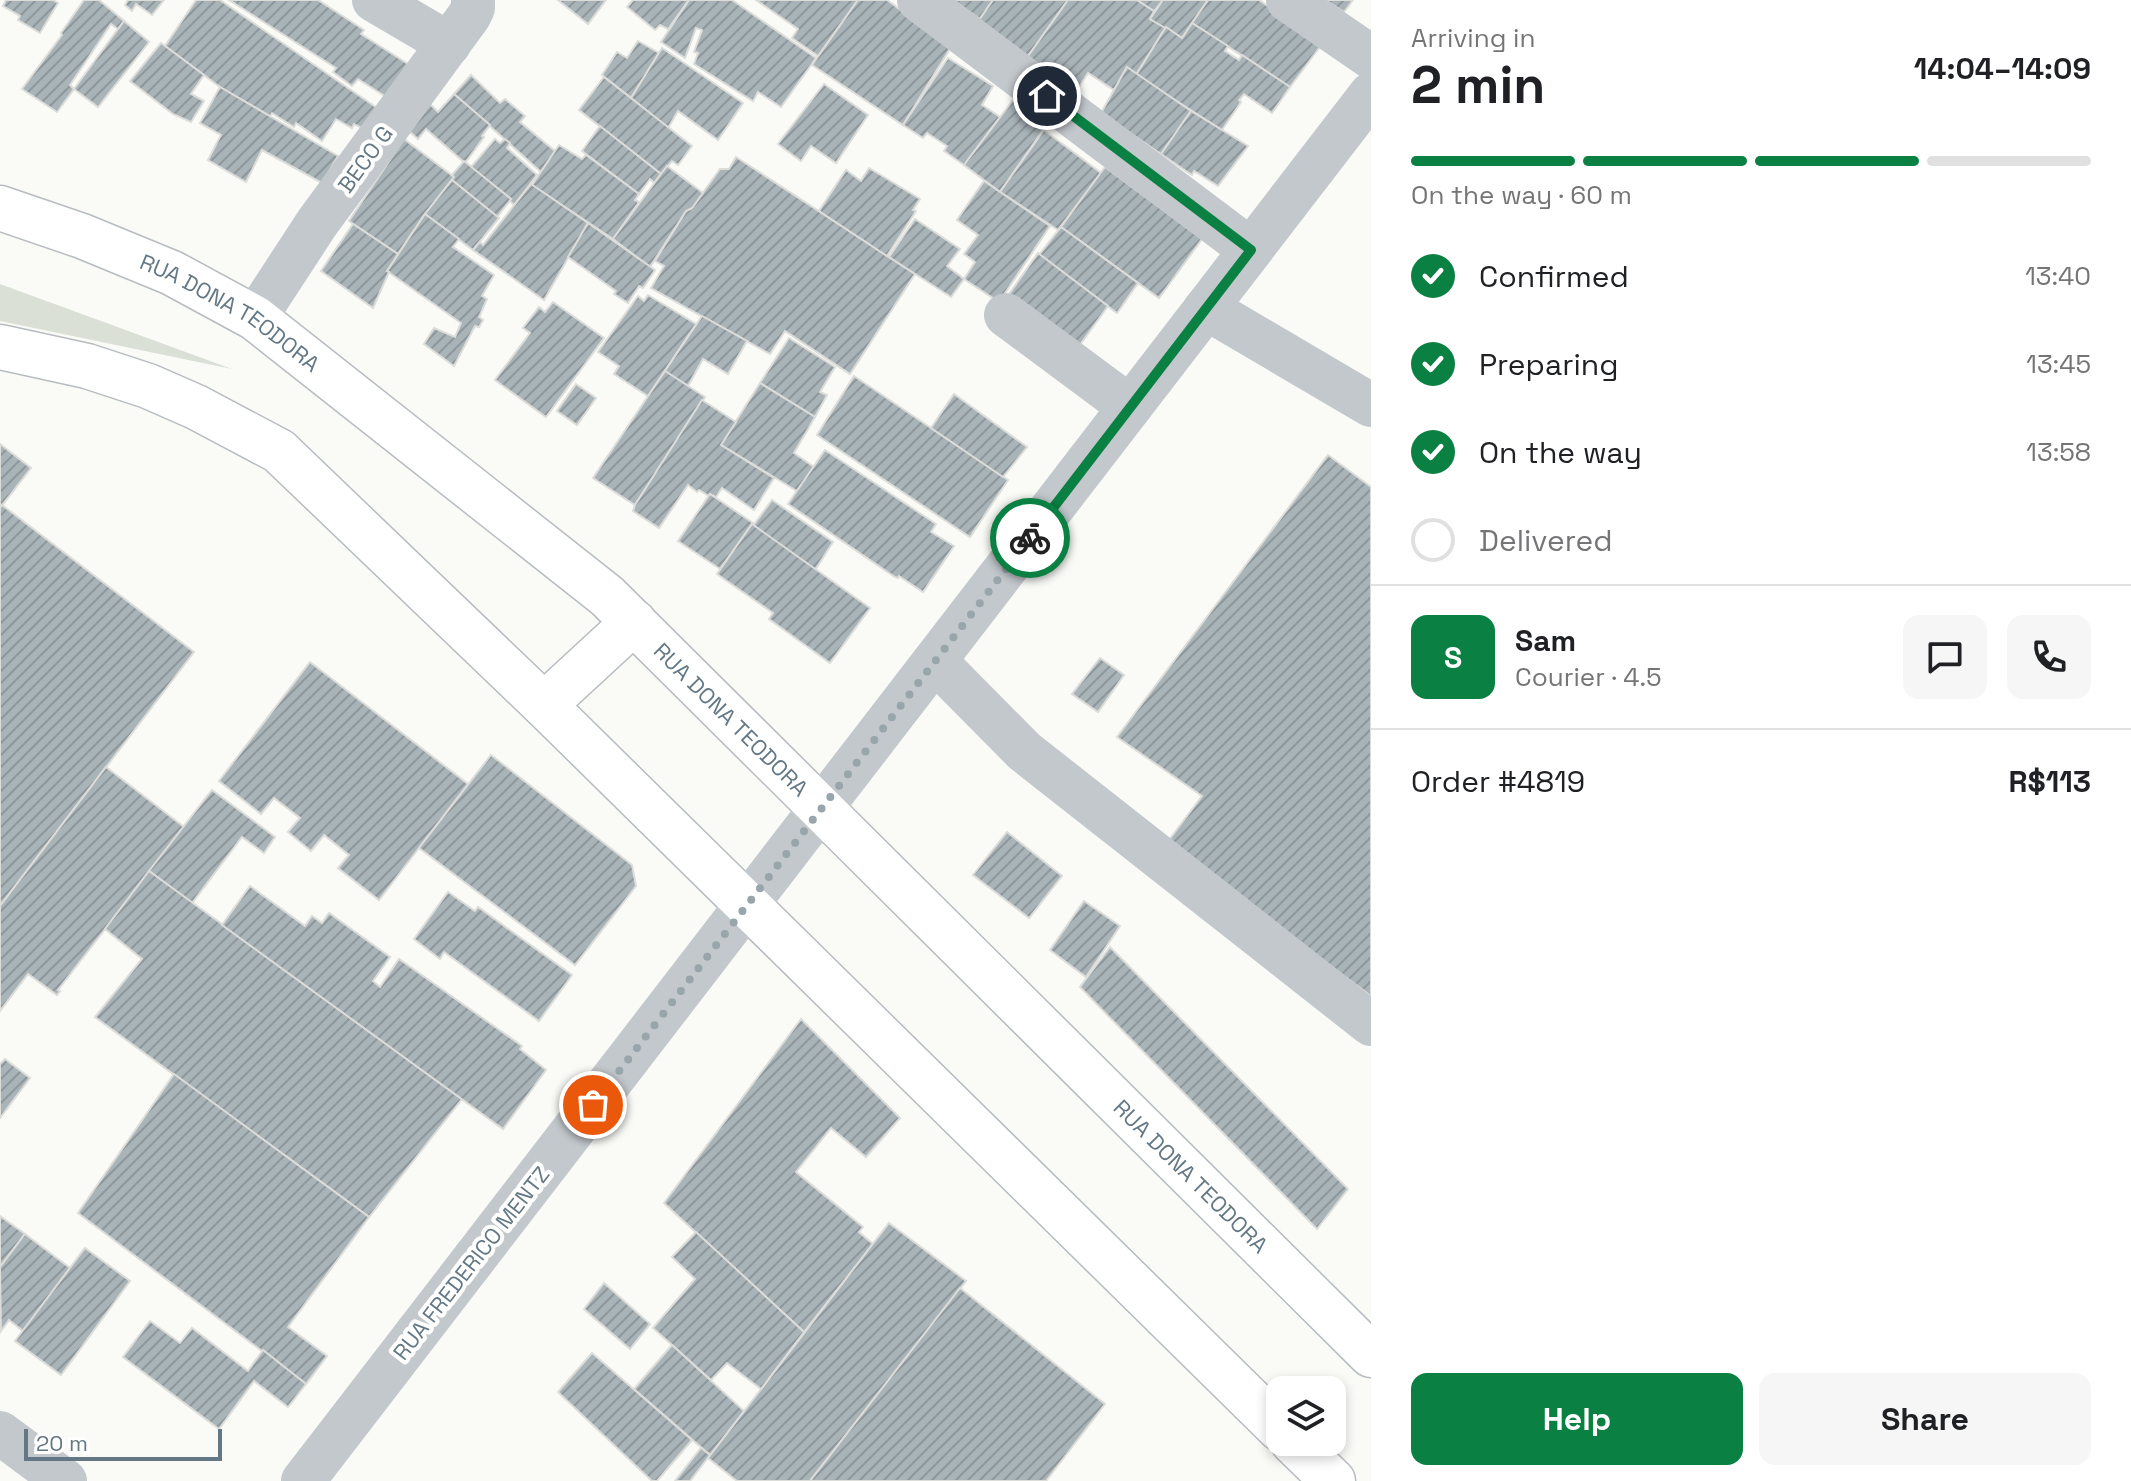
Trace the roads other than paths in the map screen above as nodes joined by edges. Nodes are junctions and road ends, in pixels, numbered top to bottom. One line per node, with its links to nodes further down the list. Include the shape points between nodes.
1 (374, 0): 5 (street)
2 (473, 0): 5 (street, BECO G, via 469,16)
3 (919, 0): 9 (street)
4 (1288, 0): 6 (street)
5 (449, 44): 12 (street, BECO G, via 317,223)
6 (1371, 57)
7 (1371, 94): 9 (street, RUA FREDERICO MENTZ)
8 (0, 208): 12 (main road, RUA DONA TEODORA, via 172,273)
9 (1251, 250): 10 (street, RUA FREDERICO MENTZ)
10 (1206, 308): 14 (street); 15 (street, RUA FREDERICO MENTZ)
11 (1006, 315): 15 (street)
12 (255, 318): 16 (main road, RUA DONA TEODORA)
13 (0, 347): 18 (main road, via 148,386 279,451)
14 (1371, 405)
15 (1130, 407): 17 (street, RUA FREDERICO MENTZ)
16 (634, 622): 18 (main road); 19 (main road, RUA DONA TEODORA)
17 (935, 661): 19 (street, RUA FREDERICO MENTZ); 21 (street, via 1024,751)
18 (544, 705): 20 (main road)
19 (819, 810): 20 (street, RUA FREDERICO MENTZ); 22 (main road, RUA DONA TEODORA)
20 (747, 904): 23 (main road); 27 (street, RUA FREDERICO MENTZ)
21 (1371, 1024)
22 (1371, 1355)
23 (1266, 1415)
24 (0, 1433): 26 (street)
25 (1307, 1456): 28 (main road)
26 (65, 1481)
27 (303, 1481)
28 (1333, 1481)

